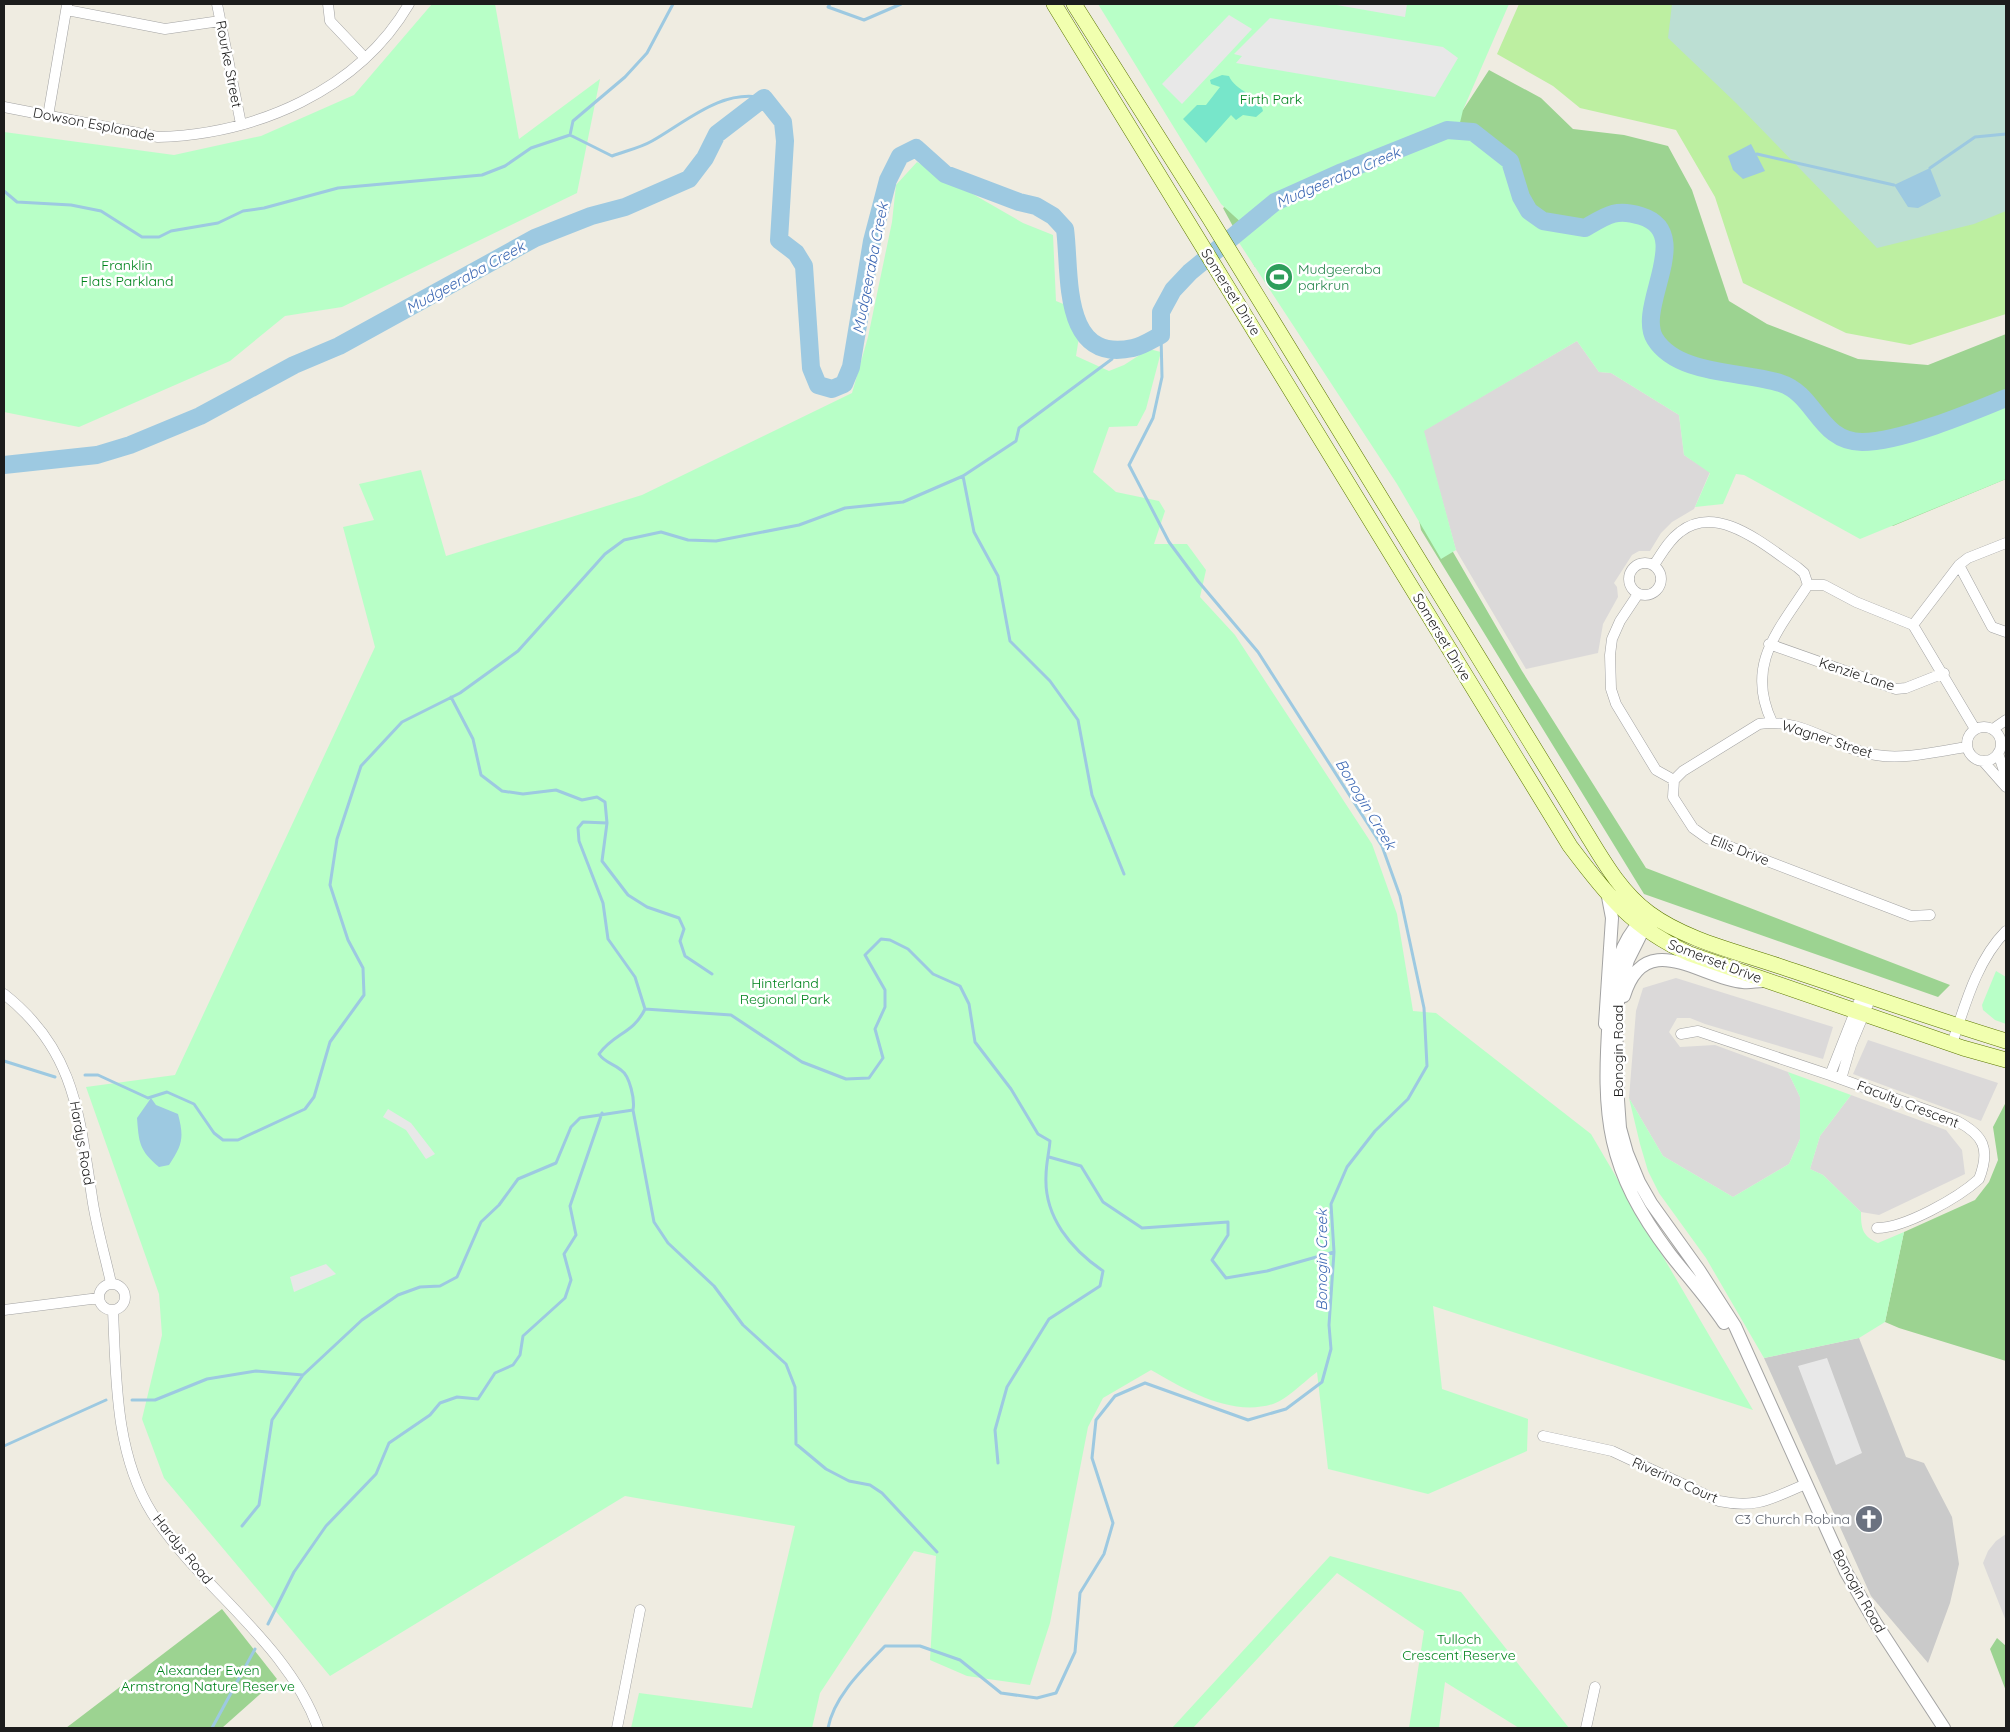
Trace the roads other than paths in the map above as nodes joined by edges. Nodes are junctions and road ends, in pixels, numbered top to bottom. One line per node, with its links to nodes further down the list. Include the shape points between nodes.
1 (217, 4): 7 (street, Rourke Street)
2 (328, 4): 8 (street, via 330,21)
3 (409, 4): 8 (street, Dowson Esplanade, via 396,26)
4 (1054, 4): 14 (main road, Somerset Drive)
5 (1074, 4): 13 (main road, Somerset Drive)
6 (67, 7): 7 (street, via 166,29); 10 (street)
7 (220, 21): 11 (street, Rourke Street)
8 (366, 58): 11 (street, Dowson Esplanade, via 339,82 304,102)
9 (4, 107): 10 (street, Dowson Esplanade)
10 (48, 116): 11 (street, Dowson Esplanade, via 158,137 184,136)
11 (241, 124)
12 (2006, 543): 16 (street, via 1968,558)
13 (1409, 545): 14 (main road); 35 (main road, Somerset Drive, via 1608,869)
14 (1392, 555): 34 (main road, Somerset Drive, via 1570,846)
15 (1654, 565): 17 (street, via 1680,531 1700,522 1716,521 1735,528 1798,567 1804,572); 18 (street, via 1661,574 1661,586 1653,594); 18 (street, via 1644,562 1632,569 1630,585)
16 (1959, 565): 19 (street); 20 (street, via 1992,627)
17 (1808, 585): 19 (street, via 1824,585); 21 (street)
18 (1638, 594): 32 (street, via 1612,640 1611,689 1616,704 1656,770)
19 (1913, 625): 22 (street)
20 (2006, 632)
21 (1769, 644): 22 (street, Kenzie Lane, via 1896,689); 24 (street, via 1762,668 1763,704)
22 (1944, 673): 25 (street)
23 (2006, 720): 26 (street)
24 (1772, 722): 28 (street, Wagner Street, via 1789,724 1875,755 1896,756); 32 (street, Wagner Street, via 1759,724 1683,771)
25 (1975, 728): 26 (street); 28 (street, via 1968,737)
26 (1993, 729): 27 (street)
27 (2004, 739): 29 (street)
28 (1967, 747): 30 (street, via 1971,755)
29 (1998, 753): 30 (street, via 1994,758); 31 (street)
30 (1982, 761): 33 (street)
31 (2006, 777)
32 (1674, 780): 36 (street, Ellis Drive, via 1673,797 1693,828 1707,838 1911,916)
33 (2006, 787)
34 (1608, 897): 37 (main road, Somerset Drive); 45 (street, via 1612,918 1604,1008)
35 (1650, 914): 37 (street, Bonogin Road); 41 (main road, Somerset Drive, via 1680,931 1714,944)
36 (1930, 915)
37 (1641, 927): 39 (main road, Somerset Drive, via 1682,950); 45 (street, Bonogin Road, via 1620,988)
38 (2006, 930): 43 (street, via 1980,970)
39 (1764, 981): 42 (main road, Somerset Drive); 45 (street, via 1742,982 1674,960 1649,963 1635,975 1627,988)
40 (4, 994): 54 (street, Hardys Road, via 42,1031 65,1069 81,1124 92,1200)
41 (1866, 996): 42 (street); 43 (main road, Somerset Drive)
42 (1859, 1013): 47 (main road, Somerset Drive); 49 (street); 50 (street)
43 (1958, 1026): 46 (main road, Somerset Drive); 47 (street)
44 (1681, 1034): 49 (street, Faculty Crescent, via 1698,1032)
45 (1612, 1041): 51 (street, Bonogin Road, via 1620,1128); 53 (street, Bonogin Road, via 1608,1115 1619,1166 1639,1209)
46 (2006, 1041)
47 (1952, 1044): 48 (main road, Somerset Drive)
48 (2006, 1060)
49 (1830, 1075): 50 (street, Faculty Crescent)
50 (1841, 1079): 52 (street, Faculty Crescent, via 1957,1121 1974,1130 1980,1137 1984,1152 1982,1170 1972,1185 1905,1223)
51 (1639, 1182): 53 (street, via 1644,1200 1677,1248); 58 (street, Bonogin Road, via 1726,1310 1747,1347)
52 (1877, 1228)
53 (1673, 1257): 58 (street, Bonogin Road, via 1718,1313)
54 (111, 1283): 55 (street, via 102,1288); 57 (street, via 120,1286 125,1294 123,1305)
55 (99, 1298): 56 (street); 57 (street, via 102,1305)
56 (4, 1310)
57 (113, 1310): 63 (street, Hardys Road, via 117,1392 129,1459 139,1487 172,1540 283,1664 299,1687)
58 (1752, 1364): 60 (street, Bonogin Road)
59 (1543, 1436): 60 (street, Riverina Court, via 1612,1451 1719,1501 1737,1505 1758,1504)
60 (1806, 1484): 66 (street, Bonogin Road, via 1846,1572)
61 (640, 1610): 64 (street)
62 (1595, 1687): 65 (street)
63 (318, 1728)
64 (617, 1728)
65 (1586, 1728)
66 (1944, 1728)

